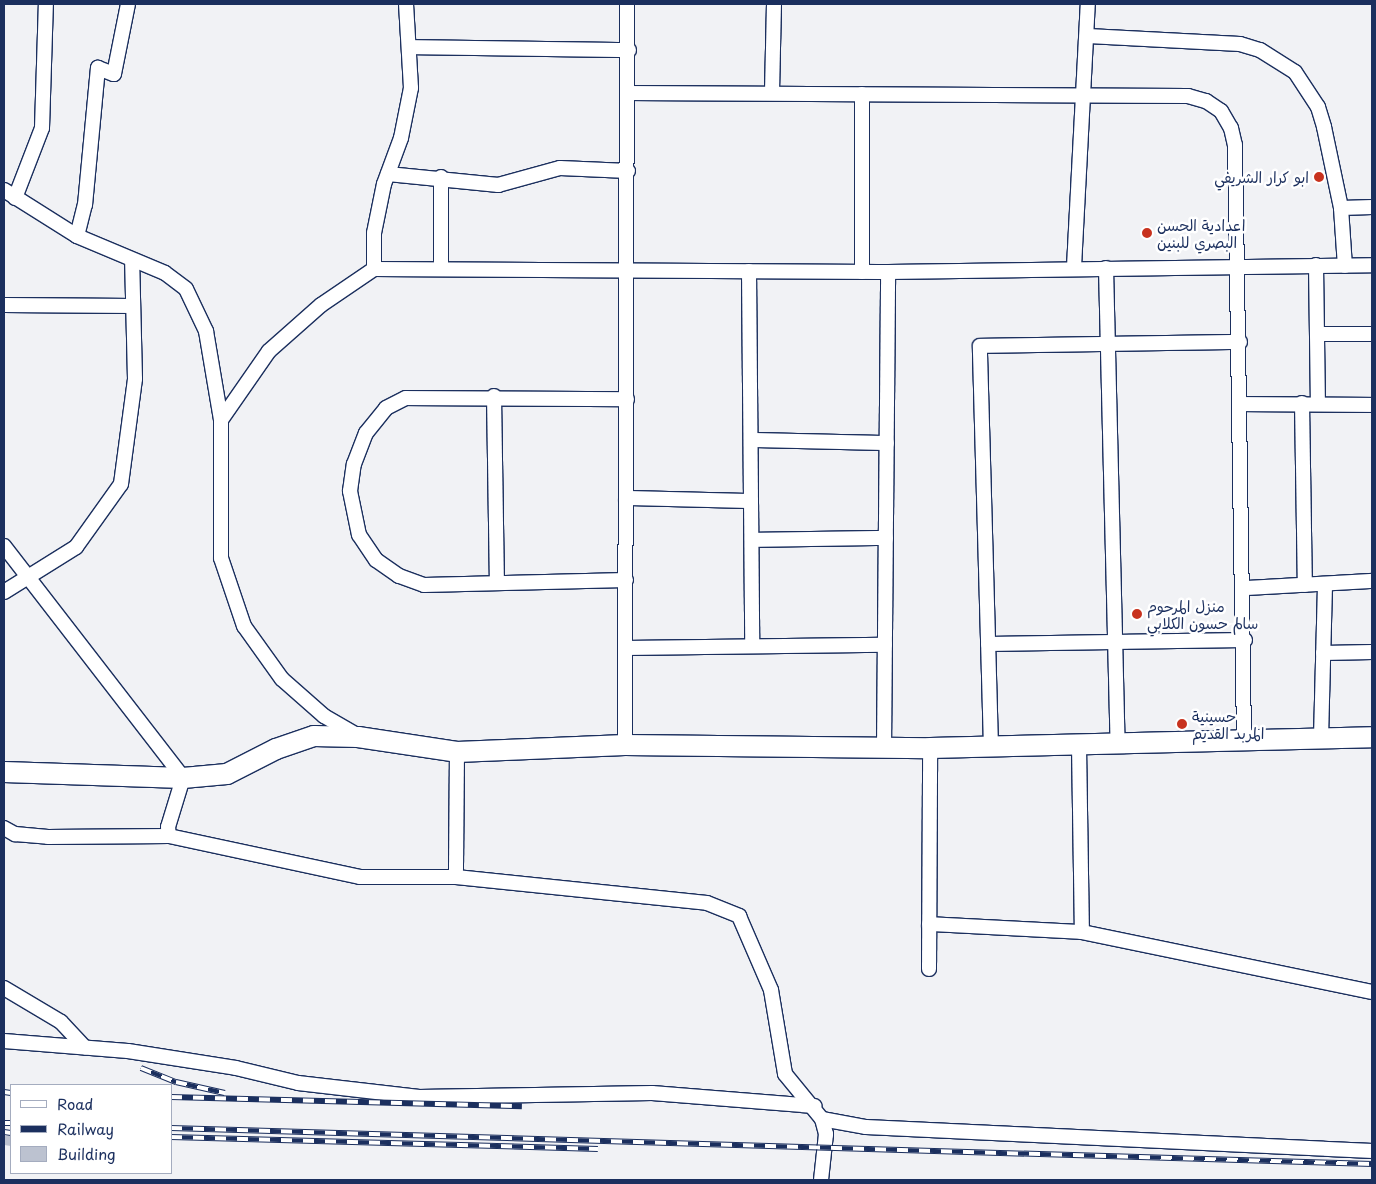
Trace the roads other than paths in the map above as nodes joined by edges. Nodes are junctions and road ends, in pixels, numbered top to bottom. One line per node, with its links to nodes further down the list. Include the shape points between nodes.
1 (46, 4): 18 (street, via 43,119)
2 (128, 4): 21 (street, via 114,74 98,68 85,205)
3 (406, 4): 8 (street)
4 (627, 4): 9 (street)
5 (774, 4): 10 (street)
6 (1088, 4): 7 (street)
7 (1088, 36): 13 (street); 20 (street, via 1240,44 1279,59 1300,78 1318,107)
8 (410, 47): 9 (street); 15 (street, via 411,88 401,138)
9 (629, 50): 11 (street)
10 (772, 92): 11 (street); 12 (street)
11 (627, 93): 14 (street)
12 (862, 94): 13 (street); 33 (street)
13 (1083, 94): 23 (street, via 1188,96 1206,100 1221,112 1231,128 1235,145); 27 (street)
14 (628, 172): 16 (street, via 560,168 498,184); 31 (street)
15 (388, 174): 16 (street); 29 (street, via 374,233)
16 (441, 177): 30 (street)
17 (4, 190): 18 (street)
18 (15, 198): 21 (street)
19 (1372, 207): 20 (street)
20 (1341, 208): 25 (street)
21 (76, 236): 22 (street)
22 (132, 260): 36 (street); 47 (street, via 165,273 186,289 206,331)
23 (1237, 266): 24 (street); 28 (street); 40 (street)
24 (1316, 266): 25 (street); 37 (street)
25 (1344, 266): 26 (street)
26 (1372, 266)
27 (1074, 267): 28 (street); 34 (street)
28 (1106, 268): 39 (street)
29 (374, 269): 30 (street); 47 (street, via 321,305 269,352)
30 (441, 269): 31 (street)
31 (628, 270): 32 (street); 42 (street)
32 (750, 271): 33 (street); 48 (street)
33 (862, 272): 34 (street)
34 (888, 272): 49 (street)
35 (4, 306): 36 (street)
36 (133, 306): 55 (street, via 135,380 121,484 76,546)
37 (1317, 334): 38 (street); 44 (street)
38 (1372, 334)
39 (1106, 342): 40 (street); 64 (street); 65 (street, via 980,346)
40 (1240, 342): 45 (street)
41 (494, 396): 42 (street); 58 (street); 58 (street, via 406,398 386,408 366,434 354,464 350,491 360,534 376,560 399,576 424,585)
42 (627, 399): 50 (street)
43 (1302, 403): 44 (street); 45 (street); 60 (street)
44 (1318, 403): 46 (street)
45 (1242, 404): 61 (street)
46 (1372, 405)
47 (221, 420): 71 (street, via 221,558 244,626 282,679 324,716)
48 (751, 440): 49 (street); 51 (street)
49 (887, 443): 52 (street)
50 (626, 498): 51 (street); 56 (street)
51 (751, 501): 53 (street)
52 (886, 538): 53 (street); 66 (street)
53 (752, 540): 67 (street)
54 (4, 546): 55 (street)
55 (27, 577): 62 (street); 83 (street)
56 (626, 580): 58 (street); 68 (street)
57 (1372, 581): 59 (street)
58 (498, 582)
59 (1325, 584): 60 (street); 70 (street)
60 (1305, 585): 61 (street)
61 (1245, 588): 63 (street)
62 (4, 592)
63 (1245, 640): 64 (street); 72 (street)
64 (1117, 642): 65 (street); 75 (street)
65 (988, 644): 78 (street)
66 (885, 645): 67 (street); 79 (street)
67 (752, 646): 68 (street)
68 (625, 648): 76 (street)
69 (1372, 652): 70 (street)
70 (1323, 654): 73 (street)
71 (358, 737): 81 (street); 83 (street, via 314,736 276,749 227,774)
72 (1244, 738): 73 (street); 75 (street)
73 (1321, 738): 74 (street)
74 (1372, 738)
75 (1118, 744): 77 (street)
76 (625, 745): 79 (street); 81 (street)
77 (1079, 746): 78 (street); 88 (street)
78 (991, 747): 80 (street)
79 (884, 748): 80 (street)
80 (930, 748): 87 (street)
81 (457, 752): 86 (street)
82 (4, 772): 83 (street)
83 (183, 778): 85 (street, via 168,827)
84 (4, 828): 85 (street, via 15,834 48,837)
85 (169, 836): 86 (street, via 360,877)
86 (456, 876): 94 (street, via 707,902 739,916 771,990 784,1074 797,1092)
87 (929, 924): 88 (street); 89 (street)
88 (1082, 932): 91 (street)
89 (929, 969)
90 (4, 988): 93 (street, via 61,1022)
91 (1372, 992)
92 (4, 1041): 93 (street)
93 (85, 1048): 94 (street, via 236,1068 298,1083 419,1097 652,1093)
94 (814, 1106): 95 (street)
95 (822, 1119): 96 (street, via 866,1127); 97 (street, via 826,1134)
96 (1372, 1151)
97 (821, 1180)

